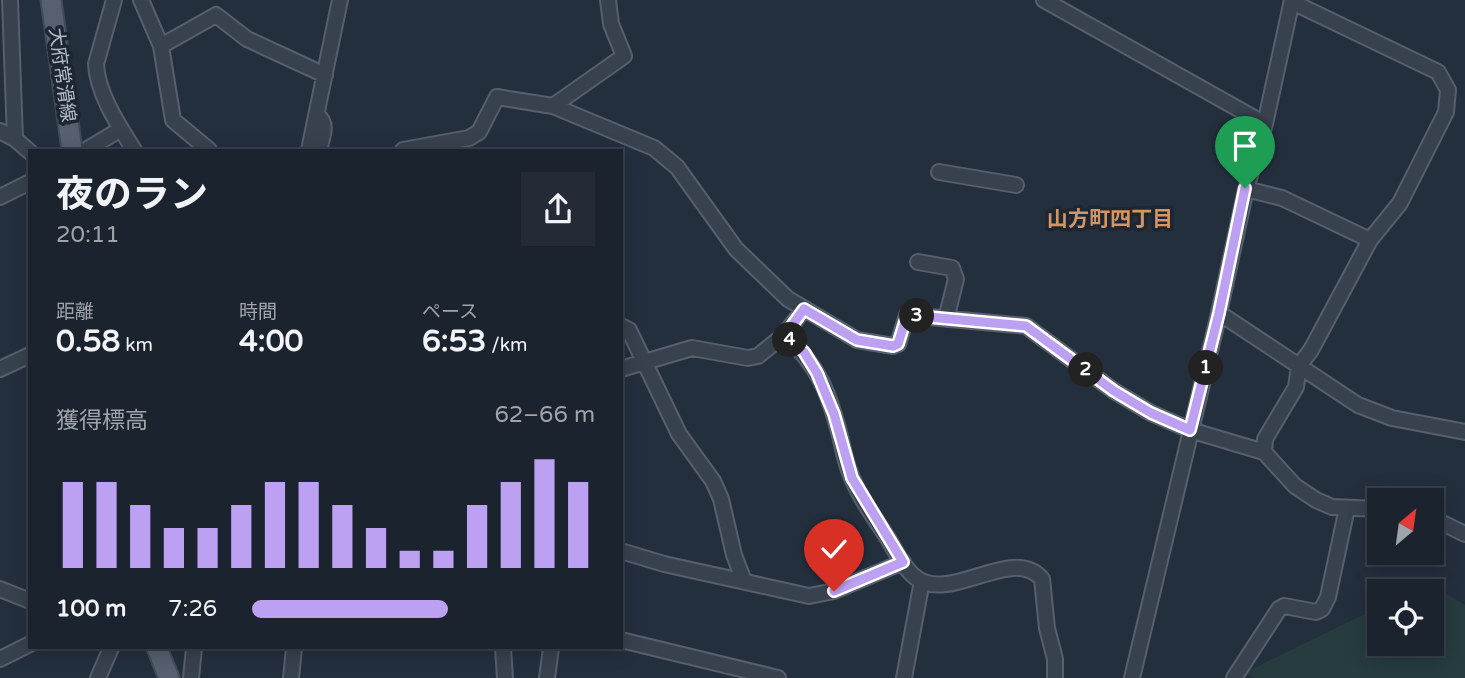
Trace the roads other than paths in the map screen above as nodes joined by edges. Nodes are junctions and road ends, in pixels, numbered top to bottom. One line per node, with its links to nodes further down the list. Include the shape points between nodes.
1 (10, 0): 16 (street)
2 (51, 0): 18 (main road, 大府常滑線)
3 (114, 0): 14 (street, via 96,73)
4 (141, 0): 9 (street)
5 (340, 0): 10 (street)
6 (608, 0): 11 (street, via 611,24 624,56)
7 (1046, 0): 13 (street)
8 (1292, 1): 13 (street); 31 (street, via 1438,72 1448,90 1446,112 1400,203)
9 (161, 46): 10 (street, via 216,15 247,40); 21 (street, via 173,120)
10 (325, 75): 12 (street)
11 (553, 106): 17 (street, via 497,97 479,132); 33 (street, via 664,155 736,249)
12 (317, 114): 22 (street); 23 (street, via 325,124)
13 (1265, 124): 29 (street)
14 (121, 129): 19 (street); 20 (street)
15 (0, 131): 16 (street)
16 (15, 139): 25 (street)
17 (456, 145): 24 (street)
18 (72, 149)
19 (88, 149)
20 (133, 149)
21 (208, 149)
22 (309, 149)
23 (319, 149)
24 (414, 149)
25 (28, 150)
26 (939, 172): 28 (street)
27 (28, 183): 30 (street)
28 (1016, 185)
29 (1245, 188): 31 (street, via 1282,198); 34 (street)
30 (0, 197)
31 (1370, 240): 40 (street)
32 (918, 262): 35 (street, via 952,268 956,279)
33 (804, 309): 35 (street, via 857,340 893,346 898,344 907,315); 37 (street)
34 (1219, 313): 40 (street); 43 (street)
35 (946, 319): 43 (street, via 1026,326 1114,391)
36 (623, 327): 39 (street)
37 (785, 335): 39 (street, via 758,356 748,358 692,348); 51 (street, via 804,352 817,373 852,478)
38 (28, 356): 42 (street)
39 (646, 362): 41 (street); 52 (street, via 679,434 713,481)
40 (1299, 366): 44 (street, via 1358,405 1401,421); 45 (street, via 1296,387 1265,439)
41 (623, 368)
42 (0, 369)
43 (1190, 430): 45 (street); 74 (street)
44 (1465, 432)
45 (1264, 452): 46 (street, via 1295,486 1332,507)
46 (1347, 508): 47 (street); 75 (street, via 1322,609 1279,609)
47 (1367, 509)
48 (1444, 524): 49 (street)
49 (1465, 534)
50 (623, 552): 52 (street)
51 (903, 562): 52 (street, via 834,591 810,596); 53 (street)
52 (744, 581)
53 (922, 581): 72 (street); 73 (street, via 952,583 1013,568 1039,576)
54 (0, 589): 55 (street)
55 (28, 600)
56 (623, 640): 71 (street)
57 (28, 645): 64 (street)
58 (111, 649): 65 (street)
59 (157, 649): 66 (main road)
60 (194, 649): 67 (street)
61 (295, 649): 68 (street)
62 (503, 649): 69 (street)
63 (551, 649): 70 (street)
64 (0, 659)
65 (98, 678)
66 (169, 678)
67 (191, 678)
68 (291, 678)
69 (505, 678)
70 (547, 678)
71 (778, 678)
72 (904, 678)
73 (1055, 678)
74 (1132, 678)
75 (1234, 678)

